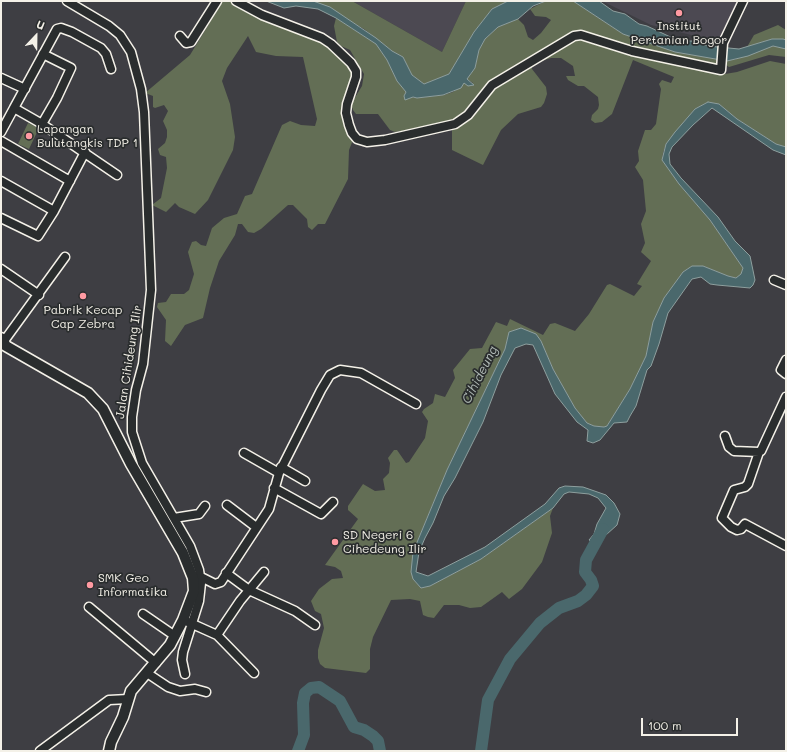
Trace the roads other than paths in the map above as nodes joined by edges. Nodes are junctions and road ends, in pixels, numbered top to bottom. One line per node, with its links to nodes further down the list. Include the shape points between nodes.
1 (68, 1): 31 (street, Jalan Cihideung Ilir, via 120,35 131,52 141,89 151,290 143,364 132,417)
2 (217, 1): 5 (street, via 191,42 186,43)
3 (236, 1): 4 (street, via 262,16 322,38 351,63 356,71 356,77 347,104 348,119 352,134 357,139 367,142 455,124 468,115 492,85 574,36 581,35 632,51 721,67 723,43)
4 (743, 1)
5 (180, 36)
6 (42, 54): 7 (street, via 55,31 61,28 101,48); 9 (street); 11 (street, via 71,68)
7 (111, 69)
8 (1, 78): 9 (street)
9 (25, 89): 10 (street)
10 (14, 108): 11 (street); 12 (street)
11 (42, 124): 14 (street)
12 (1, 132)
13 (1, 141): 16 (street)
14 (85, 152): 15 (street); 16 (street)
15 (117, 175)
16 (70, 181): 18 (street)
17 (1, 182): 18 (street)
18 (54, 211): 19 (street, via 38,236)
19 (1, 218)
20 (65, 257): 24 (street)
21 (1, 269): 24 (street)
22 (774, 280): 23 (street)
23 (786, 285)
24 (39, 295): 25 (street)
25 (2, 340): 32 (main road, via 6,346 93,398 107,414)
26 (786, 360): 27 (street, via 781,370)
27 (786, 374)
28 (786, 397): 33 (street, via 761,451)
29 (416, 404): 35 (street, via 361,373 340,370 330,375 321,390)
30 (725, 436): 33 (street, via 729,447 734,451)
31 (133, 438): 32 (street); 41 (street, Jalan Cihideung Ilir, via 142,464)
32 (121, 443): 50 (main road, via 191,572 194,591)
33 (758, 452): 43 (street, via 748,484 734,490 722,519 737,530 745,524)
34 (244, 453): 35 (street)
35 (280, 470): 36 (street); 37 (street)
36 (305, 481)
37 (274, 488): 38 (street, via 322,514); 42 (street, via 269,509)
38 (333, 502)
39 (227, 504): 42 (street)
40 (205, 506): 41 (street, via 199,514)
41 (174, 518): 46 (street, Jalan Cihideung Ilir, via 194,554)
42 (256, 527): 45 (street)
43 (786, 546)
44 (264, 572): 47 (street)
45 (226, 573): 46 (street, via 219,584); 47 (street)
46 (201, 577): 50 (street, Jalan Cihideung Ilir, via 199,601)
47 (249, 590): 51 (street, via 295,611); 52 (street)
48 (88, 607): 54 (street)
49 (143, 614): 53 (street)
50 (188, 622): 52 (street); 53 (main road); 57 (street, Jalan Cihideung Ilir, via 182,660)
51 (315, 625)
52 (218, 635): 56 (street)
53 (175, 636): 54 (main road)
54 (156, 663): 55 (main road)
55 (147, 673): 58 (street, via 180,691 195,689); 59 (main road)
56 (254, 673)
57 (185, 674)
58 (206, 692)
59 (124, 699): 60 (street, via 109,700); 61 (main road, via 123,717)
60 (40, 751)
61 (109, 751)

